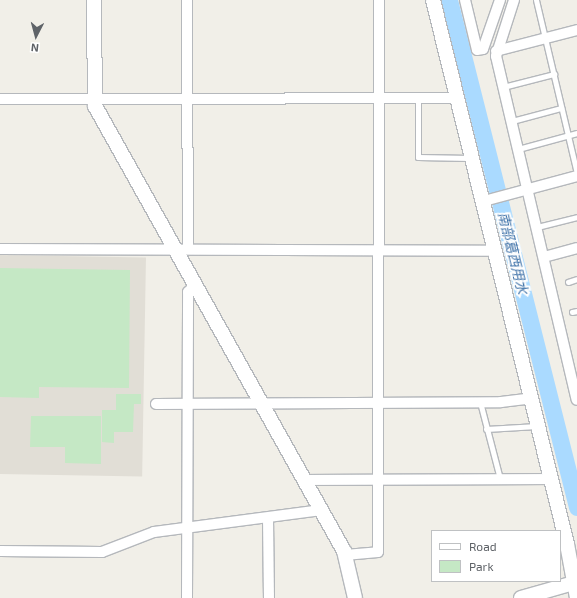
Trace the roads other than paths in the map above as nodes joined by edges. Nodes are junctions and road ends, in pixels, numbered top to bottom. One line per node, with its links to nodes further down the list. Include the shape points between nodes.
1 (94, 0): 16 (street)
2 (187, 0): 14 (street)
3 (379, 0): 18 (street)
4 (433, 0): 17 (street)
5 (465, 0): 6 (street, via 477,50 484,49)
6 (500, 0)
7 (514, 0): 11 (street)
8 (536, 0): 10 (lane)
9 (577, 30): 10 (street)
10 (545, 38): 11 (street); 12 (lane)
11 (496, 51): 13 (street)
12 (554, 74): 13 (lane); 20 (lane)
13 (503, 87): 21 (street)
14 (187, 97): 16 (street); 18 (street); 34 (street)
15 (0, 98): 16 (street)
16 (94, 98): 34 (street)
17 (458, 98): 19 (street); 25 (street)
18 (379, 99): 19 (street); 35 (street)
19 (418, 99): 25 (lane, via 418,158)
20 (562, 108): 21 (lane); 23 (lane)
21 (512, 121): 24 (street)
22 (577, 133): 23 (lane)
23 (568, 135): 24 (lane); 26 (lane)
24 (518, 149): 28 (street)
25 (472, 158): 29 (street)
26 (577, 173)
27 (577, 176): 28 (street)
28 (528, 189): 29 (street); 31 (street)
29 (487, 200): 36 (street)
30 (577, 217): 31 (lane)
31 (537, 227): 37 (street)
32 (577, 248): 37 (street)
33 (0, 249): 34 (street)
34 (182, 249): 35 (street); 40 (street)
35 (378, 250): 36 (street); 45 (street)
36 (495, 251): 41 (street)
37 (544, 257): 42 (street)
38 (577, 279): 39 (lane)
39 (568, 282)
40 (195, 285): 43 (street); 44 (street, via 188,292)
41 (532, 398): 46 (street); 48 (street)
42 (577, 400)
43 (261, 401): 44 (street); 45 (street); 52 (street)
44 (188, 402): 47 (street); 56 (street)
45 (378, 402): 46 (street); 53 (street)
46 (480, 402): 49 (lane)
47 (156, 404)
48 (539, 426): 49 (lane); 51 (street)
49 (486, 429): 50 (lane)
50 (500, 479): 51 (street); 53 (street)
51 (552, 479): 59 (street)
52 (305, 480): 53 (street); 54 (street)
53 (378, 480): 58 (street, via 378,552)
54 (322, 510): 55 (street); 58 (street)
55 (268, 518): 56 (street); 61 (street)
56 (187, 530): 57 (street, via 154,532 102,552); 60 (street)
57 (0, 551)
58 (345, 555): 62 (street)
59 (577, 582): 63 (street); 64 (street)
60 (187, 598)
61 (269, 598)
62 (355, 598)
63 (521, 598)
64 (577, 598)

